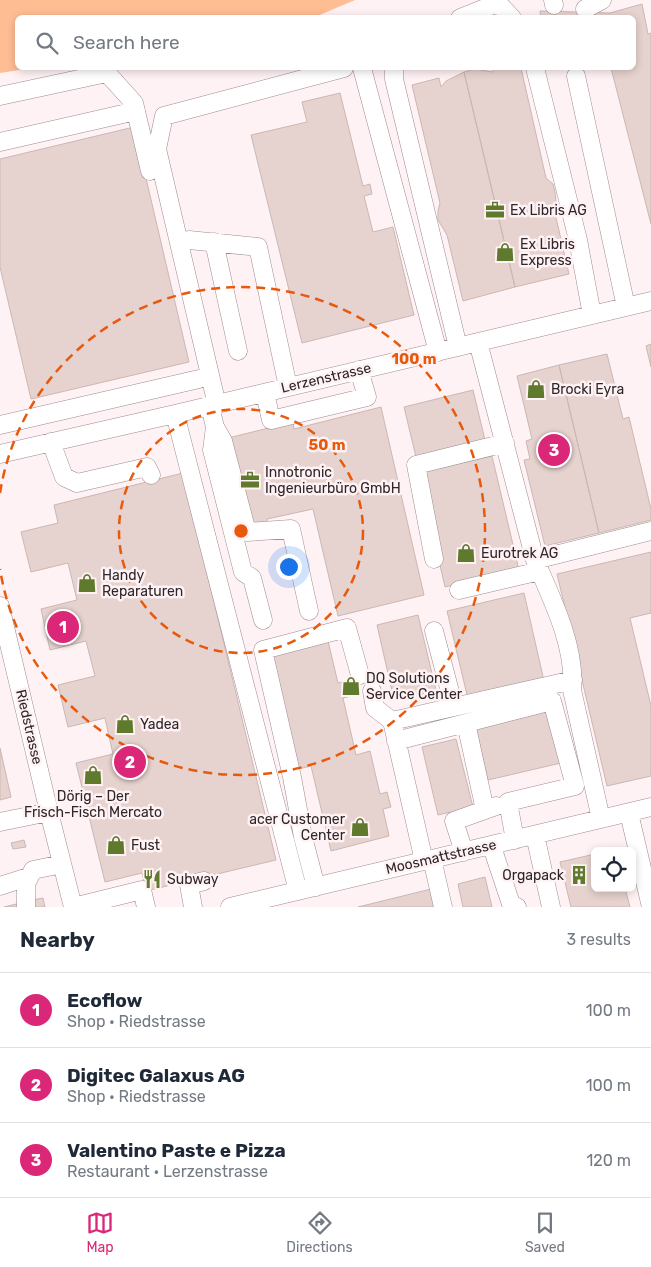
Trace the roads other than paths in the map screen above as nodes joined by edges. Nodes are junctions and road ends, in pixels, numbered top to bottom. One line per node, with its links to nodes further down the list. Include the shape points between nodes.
1 (602, 0): 2 (street)
2 (585, 9)
3 (468, 15): 4 (street, via 498,3)
4 (509, 15)
5 (336, 70): 26 (street, via 164,116 157,148)
6 (363, 70): 21 (street)
7 (394, 70): 19 (street)
8 (536, 70): 17 (street, via 578,240)
9 (576, 76): 16 (street)
10 (0, 96): 11 (street, via 107,73 134,103)
11 (136, 110): 12 (street); 23 (street)
12 (0, 142)
13 (189, 240): 14 (street)
14 (214, 242): 20 (street); 24 (street, via 258,247)
15 (651, 301): 16 (street, Lerzenstrasse)
16 (626, 307): 17 (street, Lerzenstrasse)
17 (592, 315): 18 (street, Lerzenstrasse)
18 (478, 342): 19 (street, Lerzenstrasse); 31 (street)
19 (458, 347): 21 (street, Lerzenstrasse)
20 (238, 350)
21 (438, 352): 22 (street, Lerzenstrasse)
22 (359, 370): 24 (street, Lerzenstrasse); 25 (street, via 367,397 272,420)
23 (199, 380): 26 (street); 28 (street)
24 (288, 388): 25 (street, Lerzenstrasse)
25 (265, 393): 26 (street, Lerzenstrasse)
26 (211, 406): 27 (street, Lerzenstrasse); 29 (street)
27 (175, 414): 30 (street, Lerzenstrasse); 66 (street)
28 (0, 425)
29 (215, 427): 39 (street, via 223,441 247,532 290,529); 40 (street, via 212,450 243,572 252,578)
30 (51, 442): 32 (street, Lerzenstrasse); 33 (street, via 64,477 77,483 148,467)
31 (505, 443): 35 (street, via 416,465); 36 (street)
32 (1, 448)
33 (151, 476)
34 (651, 531): 36 (street)
35 (434, 559)
36 (538, 565): 37 (street); 43 (street, via 561,622)
37 (459, 590)
38 (0, 606): 52 (street, Riedstrasse)
39 (309, 611)
40 (263, 620)
41 (434, 631): 45 (street)
42 (360, 675): 65 (street, via 347,628 263,650)
43 (573, 680): 45 (street); 54 (street, via 572,690)
44 (372, 691): 46 (street, via 375,708)
45 (454, 707): 46 (street)
46 (392, 721): 48 (street)
47 (466, 724): 48 (street); 49 (street, via 552,701 575,786); 51 (street)
48 (396, 742): 60 (street)
49 (508, 802): 51 (street); 57 (street)
50 (651, 807): 53 (street, Moosmattstrasse)
51 (485, 810): 59 (street, via 454,822)
52 (49, 812): 55 (street); 61 (street, Riedstrasse)
53 (629, 812): 54 (street, Moosmattstrasse); 75 (street)
54 (602, 819): 56 (street, Moosmattstrasse)
55 (0, 822)
56 (535, 835): 57 (street, Moosmattstrasse); 74 (street)
57 (515, 840): 58 (street, Moosmattstrasse)
58 (493, 845): 59 (street, Moosmattstrasse); 73 (street, via 511,904)
59 (464, 852): 60 (street, Moosmattstrasse)
60 (428, 860): 65 (street, Moosmattstrasse); 72 (street)
61 (62, 864): 62 (street, via 33,870); 68 (street, Riedstrasse)
62 (27, 880): 64 (street); 67 (street)
63 (204, 881): 70 (street, via 189,886)
64 (0, 886)
65 (316, 887): 66 (street, Moosmattstrasse)
66 (298, 891): 71 (street, Moosmattstrasse)
67 (30, 904)
68 (73, 907): 69 (street, via 142,890)
69 (146, 907)
70 (193, 907)
71 (230, 907)
72 (443, 907)
73 (517, 907)
74 (551, 907)
75 (651, 907)

